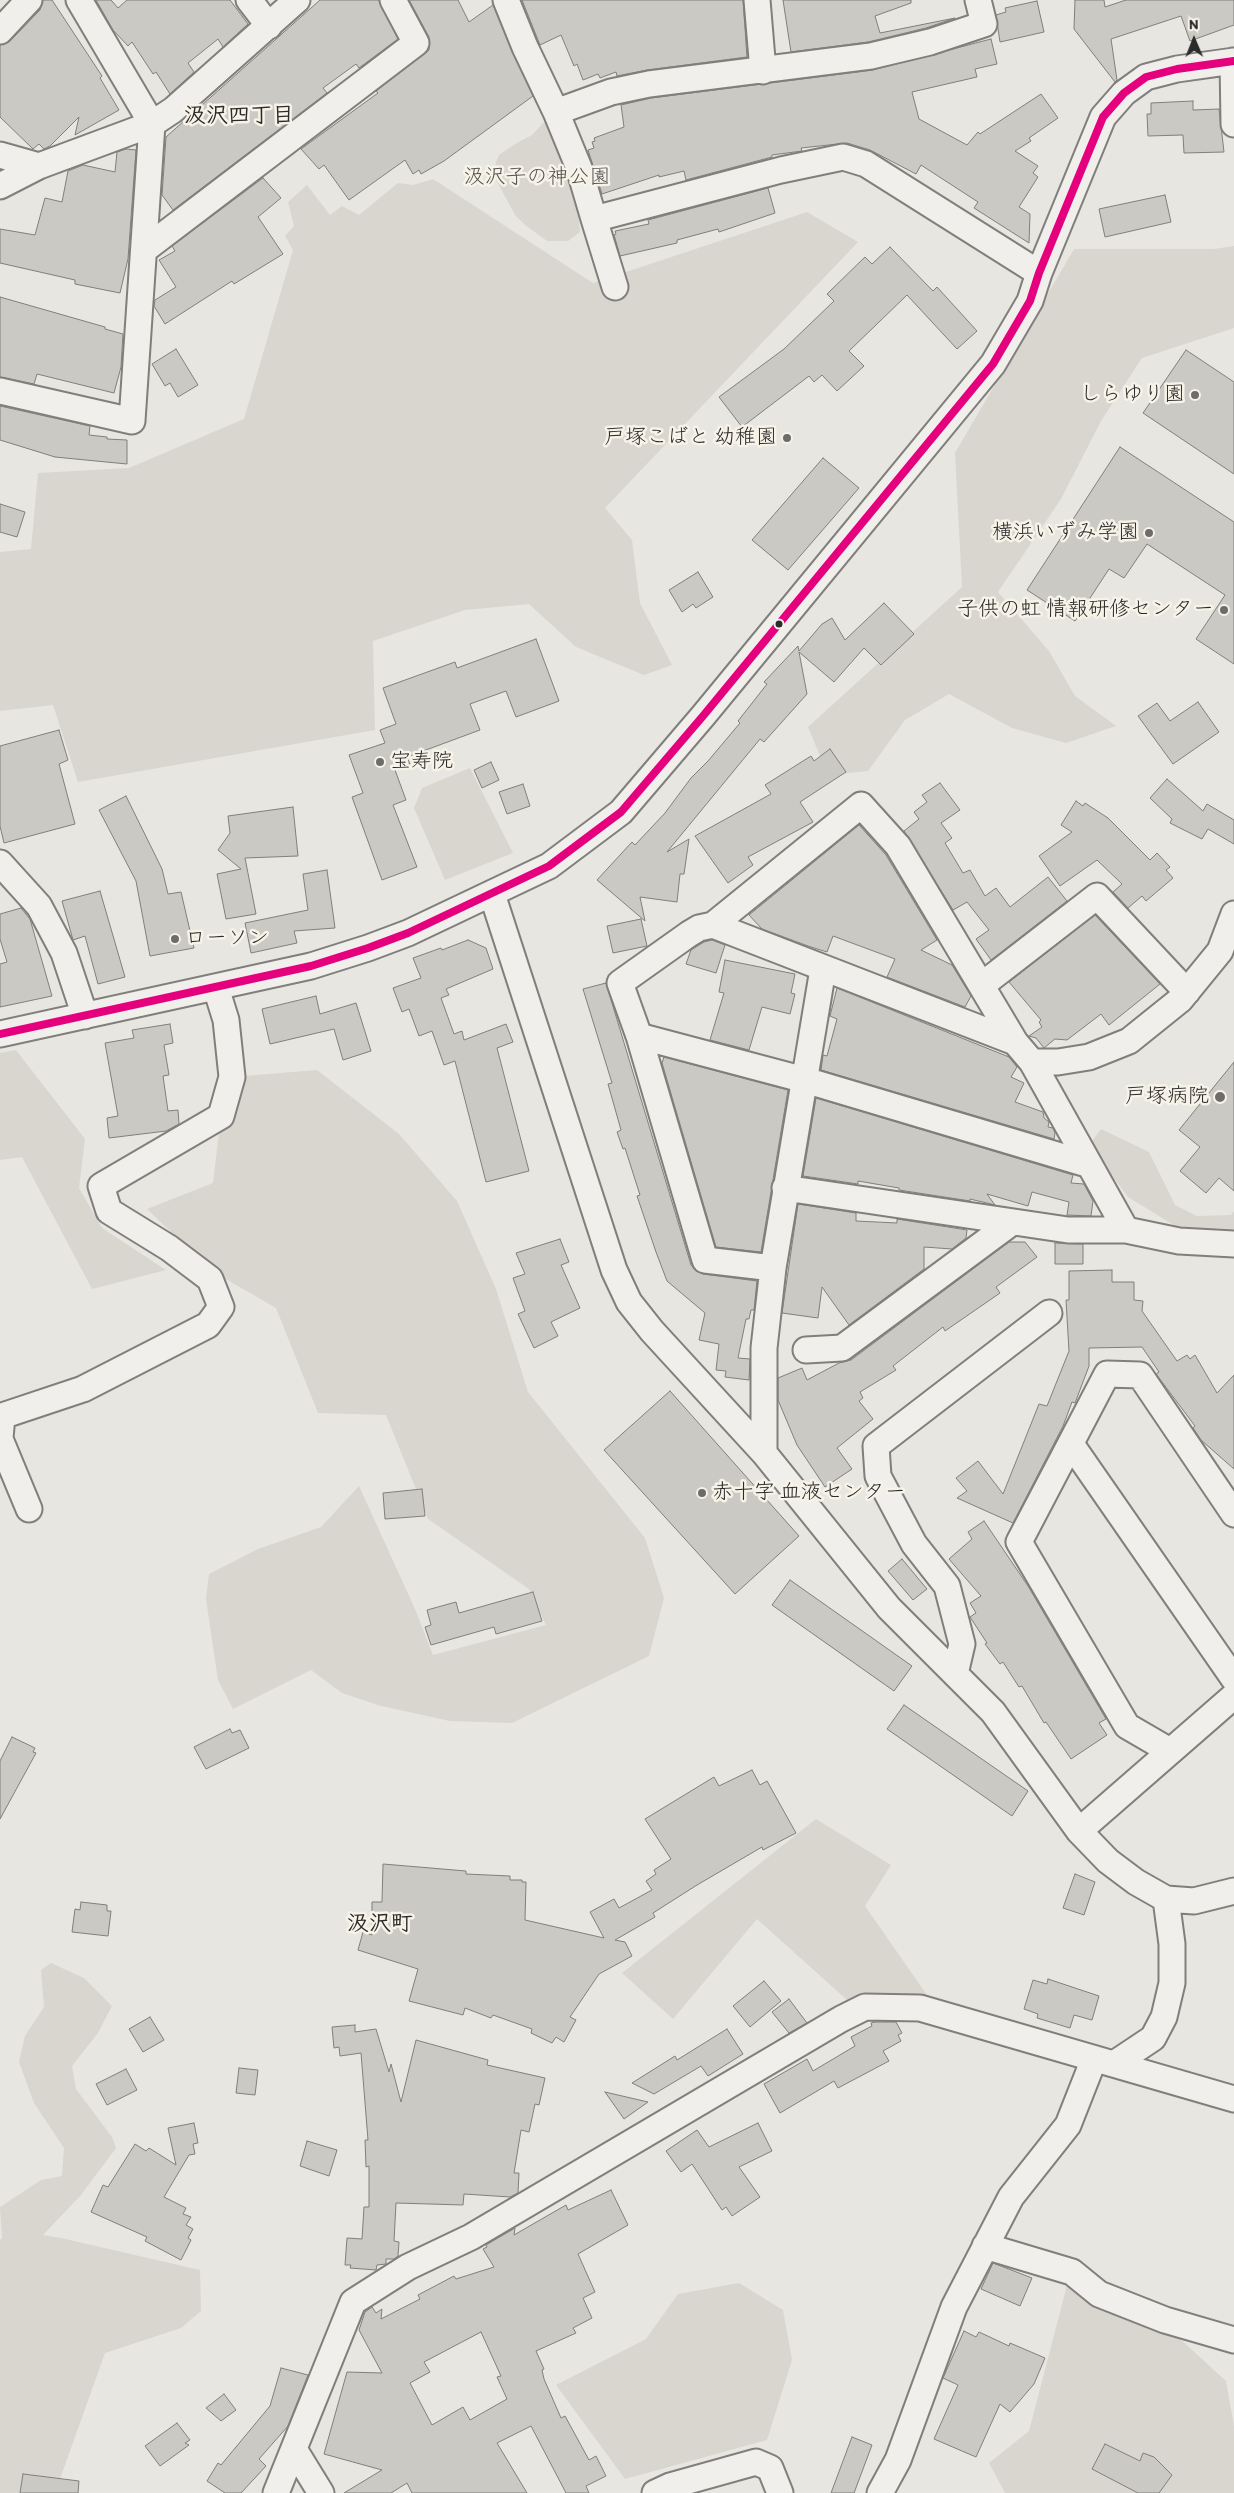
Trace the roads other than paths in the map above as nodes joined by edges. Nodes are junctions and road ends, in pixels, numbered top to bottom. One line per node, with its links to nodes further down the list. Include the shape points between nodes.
1 (28, 0): 10 (street)
2 (79, 0): 14 (street)
3 (249, 0): 9 (street)
4 (297, 0): 9 (street)
5 (393, 0): 20 (street, via 416,43)
6 (506, 0): 13 (street)
7 (757, 0): 12 (street)
8 (978, 0): 12 (street, via 984,24 930,42 871,56)
9 (269, 26): 14 (street, via 173,110)
10 (0, 31)
11 (1233, 61): 15 (street); 21 (street, via 1146,77 1124,93 1104,117)
12 (763, 71): 13 (street, via 649,84 611,92)
13 (556, 112): 19 (street, via 579,168)
14 (152, 124): 17 (street); 20 (street)
15 (1234, 124)
16 (0, 155): 17 (street)
17 (39, 166): 18 (street)
18 (0, 186)
19 (594, 220): 21 (street, via 843,157 866,164); 22 (street)
20 (144, 250): 23 (street, via 132,421)
21 (1039, 273): 25 (street, via 1030,301 994,364 621,812 549,866)
22 (615, 287)
23 (0, 391)
24 (0, 863): 32 (street, via 39,906 64,953)
25 (492, 894): 30 (street, via 368,948 311,966); 48 (street, via 614,1270 629,1302)
26 (1234, 914): 31 (street, via 1220,951)
27 (713, 925): 28 (street); 29 (street, via 861,805 898,846); 34 (street, via 699,928 620,983)
28 (823, 970): 35 (street); 37 (street)
29 (982, 985): 31 (street, via 1097,896); 35 (street)
30 (216, 988): 32 (street); 46 (street, via 226,1020 232,1077 221,1116 101,1186 109,1211 169,1248 210,1279 221,1307 208,1325 83,1389 2,1416)
31 (1187, 992): 36 (street, via 1129,1041 1089,1057)
32 (84, 1016): 33 (street)
33 (0, 1034)
34 (639, 1036): 37 (street); 43 (street, via 705,1260)
35 (1015, 1042): 36 (street)
36 (1032, 1062): 38 (street)
37 (805, 1080): 38 (street); 39 (street)
38 (1087, 1164): 41 (street)
39 (785, 1188): 40 (street); 43 (street)
40 (1011, 1223): 41 (street, via 1068,1230); 45 (street, via 842,1348)
41 (1126, 1230): 42 (street, via 1180,1241)
42 (1234, 1244)
43 (773, 1268): 48 (street, via 764,1348)
44 (1048, 1313): 51 (street, via 876,1446 878,1476 914,1544 947,1586 962,1644)
45 (806, 1350)
46 (0, 1438): 49 (street)
47 (1071, 1444): 50 (street, via 1107,1374 1140,1375); 52 (street); 54 (street, via 1018,1542 1127,1726)
48 (764, 1454): 51 (street, via 889,1608)
49 (29, 1509)
50 (1234, 1514)
51 (955, 1674): 55 (street, via 993,1712)
52 (1234, 1679)
53 (1234, 1696): 54 (street)
54 (1170, 1751): 55 (street)
55 (1079, 1831): 57 (street, via 1108,1861)
56 (1234, 1891): 57 (street, via 1194,1900)
57 (1166, 1899): 58 (street, via 1172,1944 1172,1983 1164,2017 1153,2038)
58 (1104, 2062): 59 (street); 60 (street, via 1068,2125 1011,2197); 62 (street, via 920,2008 865,2007 471,2237 408,2268 352,2302)
59 (1234, 2099)
60 (986, 2246): 61 (street, via 1072,2272 1099,2294 1165,2320); 67 (street, via 954,2307 901,2452)
61 (1234, 2340)
62 (294, 2449): 63 (street); 64 (street)
63 (276, 2493)
64 (321, 2493)
65 (655, 2493): 66 (street, via 756,2462 770,2468)
66 (780, 2493)
67 (880, 2493)

